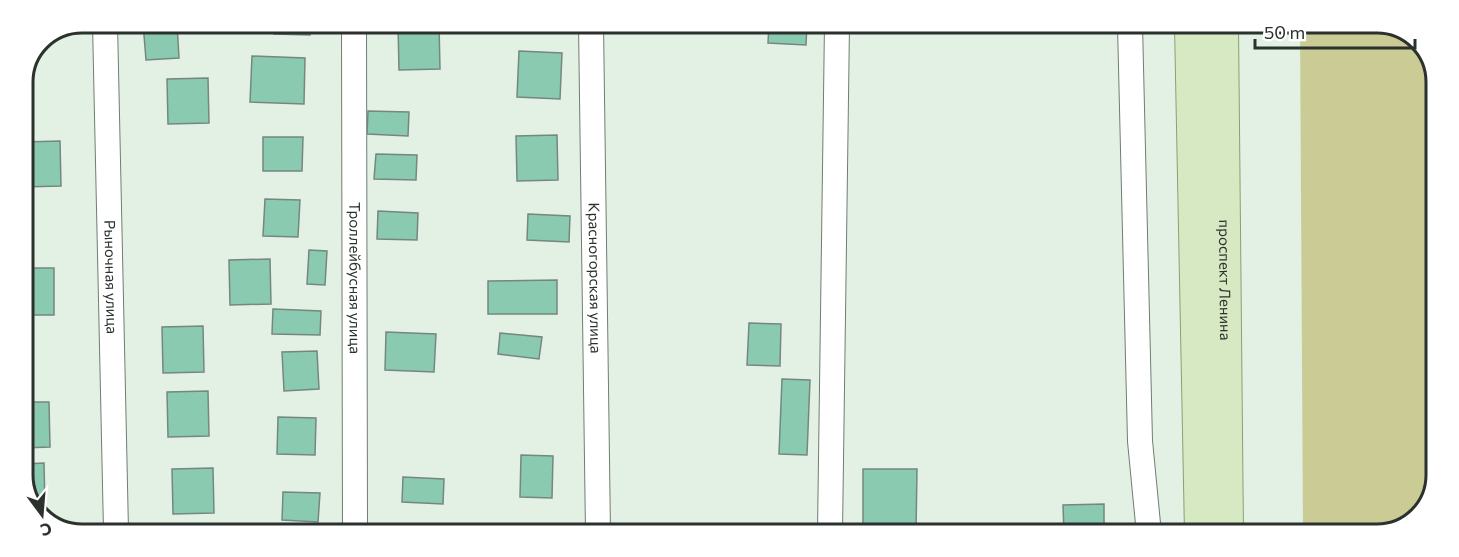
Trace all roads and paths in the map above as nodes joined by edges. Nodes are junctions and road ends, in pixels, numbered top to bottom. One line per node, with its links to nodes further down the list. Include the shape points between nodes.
1 (105, 33): 8 (street, Рыночная улица)
2 (354, 33): 9 (street, Троллейбусная улица)
3 (591, 33): 10 (street, Красногорская улица)
4 (837, 33): 11 (street)
5 (1130, 33): 12 (street, via 1140,441)
6 (1191, 33): 13 (main road)
7 (1222, 33): 14 (main road, проспект Ленина)
8 (116, 524)
9 (355, 524)
10 (598, 524)
11 (830, 524)
12 (1148, 524)
13 (1201, 524)
14 (1227, 524)

